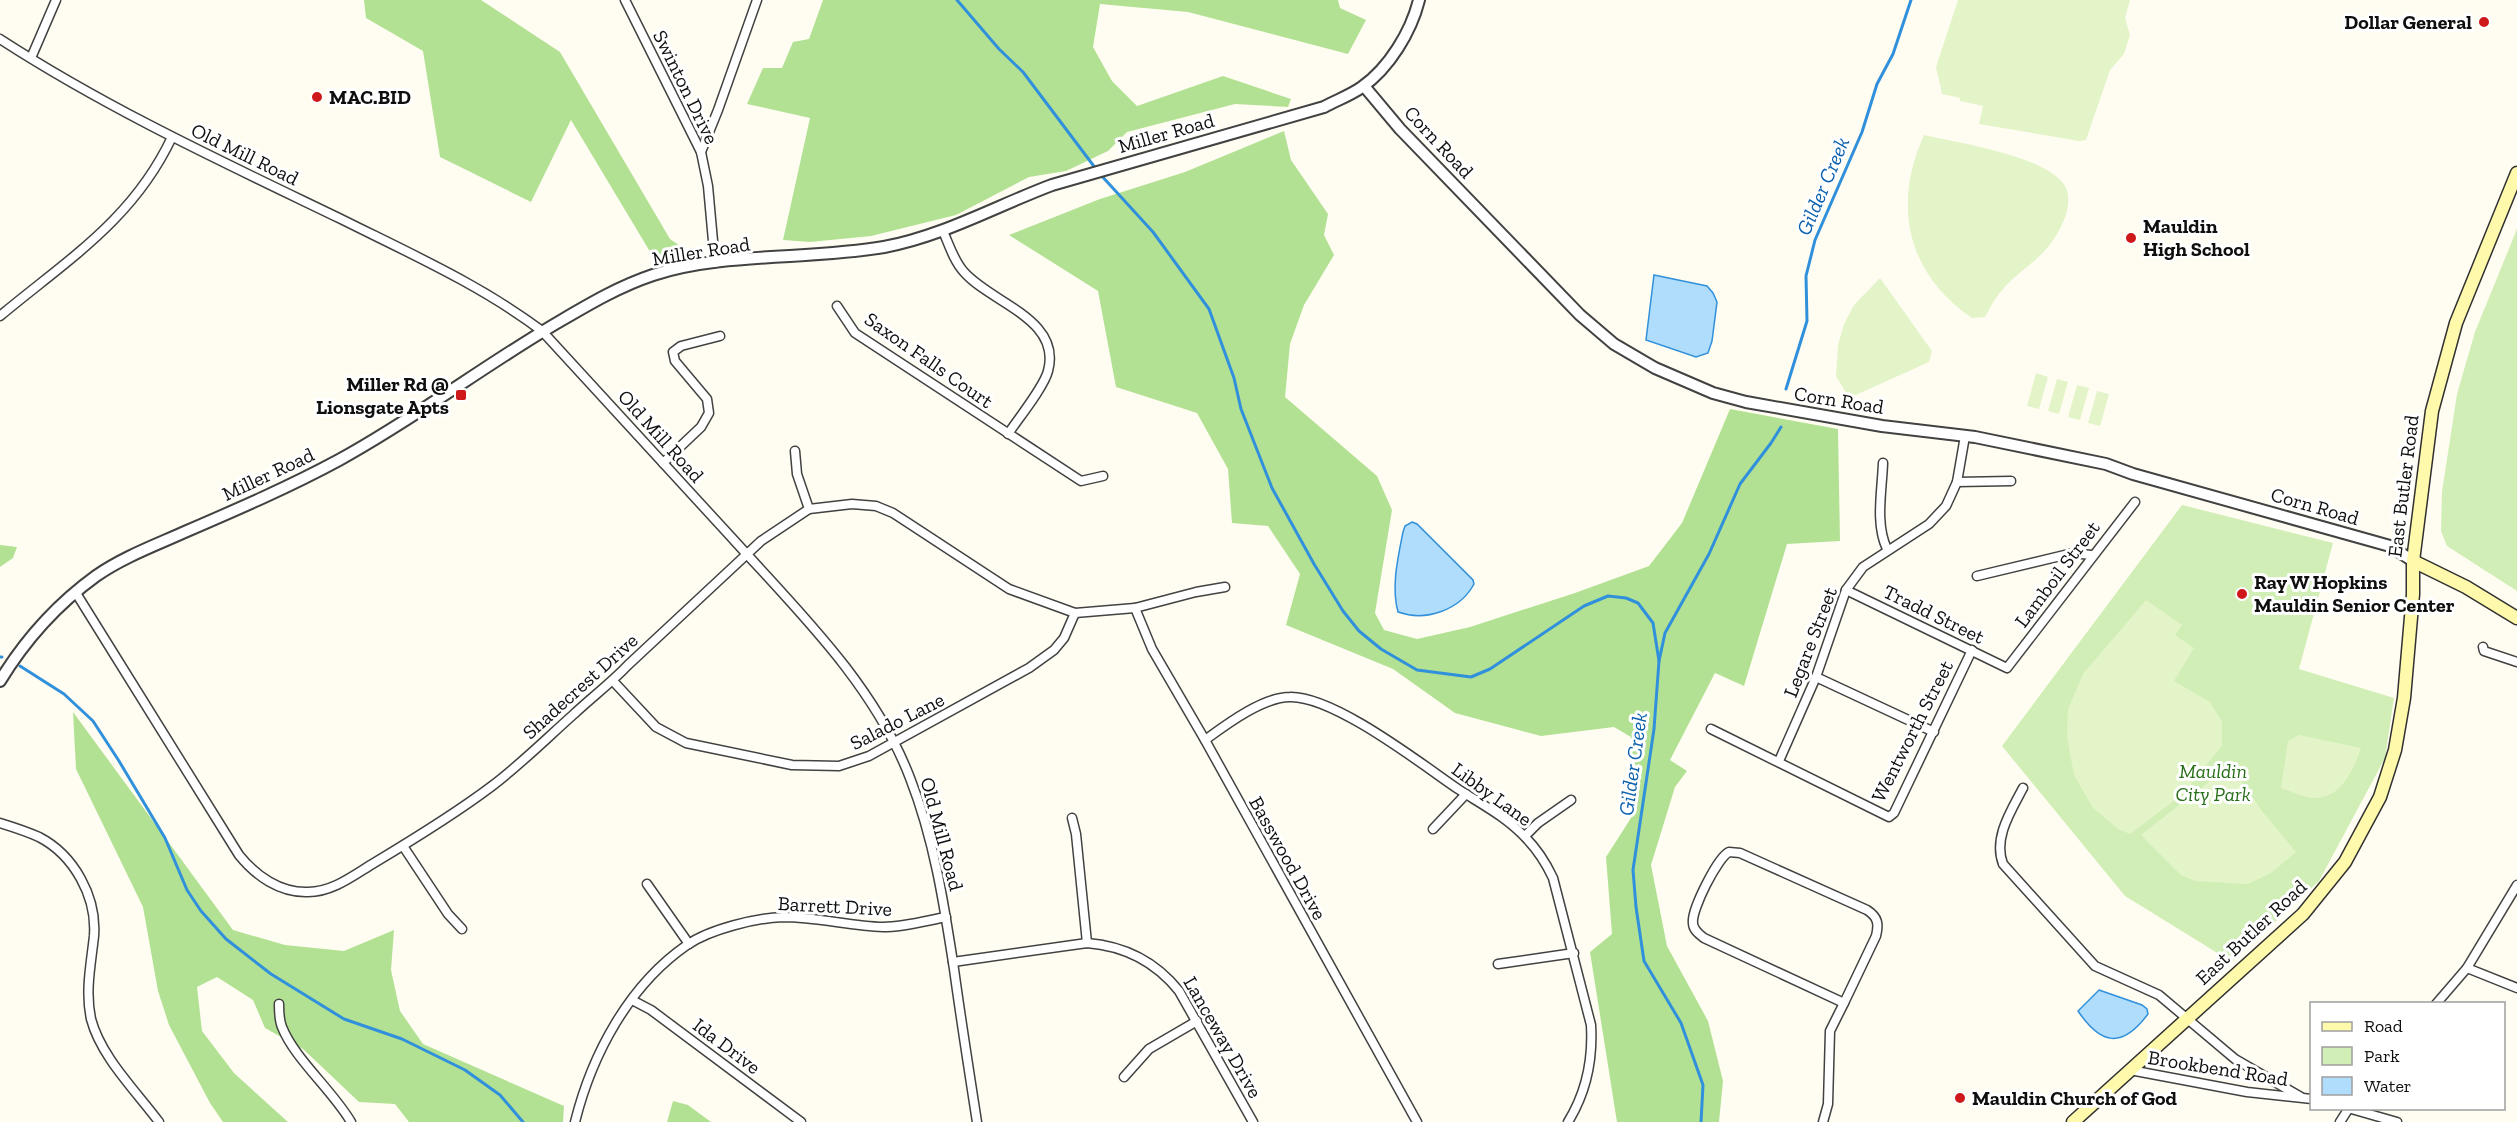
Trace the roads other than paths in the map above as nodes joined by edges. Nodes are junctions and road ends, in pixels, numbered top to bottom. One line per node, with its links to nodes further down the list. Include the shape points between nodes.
1 (56, 0): 6 (street)
2 (625, 0): 9 (street, Swinton Drive)
3 (757, 0): 9 (street)
4 (1419, 0): 7 (street, Miller Road, via 1400,43)
5 (0, 39): 6 (street, Old Mill Road)
6 (31, 58): 8 (street, Old Mill Road)
7 (1364, 86): 11 (street, Miller Road, via 1324,106 1009,201); 18 (street, Corn Road, via 1400,129 1535,269 1614,344 1682,381 1746,402)
8 (172, 137): 14 (street, via 154,172 122,214); 15 (street, Old Mill Road, via 390,243 512,308)
9 (700, 152): 12 (street, Swinton Drive, via 708,186)
10 (2517, 173): 30 (main road, East Butler Road, via 2468,290 2441,371 2432,411)
11 (943, 231): 12 (street, Miller Road, via 881,247); 17 (street, via 964,272 1026,317 1045,338 1047,374)
12 (715, 263): 15 (street, Miller Road, via 679,268 635,281)
13 (837, 306): 17 (street, Saxon Falls Court, via 855,333)
14 (0, 316)
15 (542, 331): 20 (street, Old Mill Road); 34 (street, Miller Road, via 339,460 284,489 131,556 95,576)
16 (720, 336): 20 (street, via 681,346 674,352 675,361 707,399 709,414 701,427)
17 (1008, 434): 22 (street, Saxon Falls Court, via 1081,482)
18 (1965, 436): 24 (street, Legare Street); 30 (street, Corn Road, via 2106,464 2390,546)
19 (795, 451): 26 (street, via 797,474)
20 (663, 463): 28 (street, Old Mill Road)
21 (1883, 463): 27 (street, via 1881,525)
22 (1103, 476)
23 (2011, 481): 24 (street)
24 (1958, 482): 27 (street, Legare Street, via 1946,506 1929,524)
25 (2135, 502): 29 (street, Lamboil Street)
26 (809, 509): 28 (street, Shadecrest Drive); 36 (street, Shadecrest Drive, via 852,504 876,506 893,513 1009,589)
27 (1887, 549): 33 (street, Legare Street, via 1863,567)
28 (747, 555): 44 (street, Shadecrest Drive); 48 (street, Old Mill Road, via 856,681)
29 (2091, 555): 31 (street, via 2073,552); 41 (street, Lamboil Street)
30 (2413, 561): 37 (main road); 73 (main road, East Butler Road, via 2402,709 2390,772 2369,820 2339,871 2303,914)
31 (1977, 576)
32 (1225, 587): 35 (street, Shadecrest Drive)
33 (1846, 590): 39 (street, Tradd Street); 42 (street, Legare Street)
34 (76, 593): 43 (street, Miller Road, via 34,632); 57 (street, Shadecrest Drive, via 232,846 257,874 287,890 317,891 338,884)
35 (1135, 608): 36 (street, Shadecrest Drive); 47 (street, Basswood Drive, via 1152,649)
36 (1075, 613): 48 (street, Salado Lane, via 1064,638 1048,656)
37 (2517, 618)
38 (2483, 647): 40 (street, via 2484,651)
39 (1972, 650): 41 (street, Tradd Street); 46 (street, Wentworth Street)
40 (2517, 662)
41 (2007, 668)
42 (1816, 677): 46 (street); 49 (street, Legare Street)
43 (0, 681)
44 (613, 681): 48 (street, Salado Lane, via 663,732 702,748 792,765 826,767 861,760); 57 (street, Shadecrest Drive, via 493,785)
45 (1711, 729): 49 (street)
46 (1934, 732): 49 (street, Wentworth Street, via 1889,817)
47 (1205, 740): 51 (street, Libby Lane, via 1268,702 1297,697 1361,723); 86 (street, Basswood Drive)
48 (894, 743): 60 (street, Old Mill Road, via 924,818)
49 (1779, 761)
50 (2023, 788): 73 (street, Brookbend Road, via 2003,829 2003,864 2096,966 2159,995)
51 (1466, 794): 55 (street); 56 (street, Libby Lane)
52 (1571, 800): 56 (street)
53 (1072, 818): 62 (street)
54 (0, 823): 80 (street, via 50,844 87,889 94,917 88,994 92,1020 111,1058)
55 (1433, 829)
56 (1525, 836): 64 (street, Libby Lane, via 1554,878)
57 (403, 846): 61 (street)
58 (646, 884): 63 (street)
59 (2517, 885): 67 (street)
60 (946, 917): 63 (street, Barrett Drive, via 885,927 798,917 766,919); 65 (street, Old Mill Road)
61 (462, 929)
62 (1087, 943): 65 (street, Lanceway Drive); 74 (street, Lanceway Drive, via 1120,948 1158,968 1179,991)
63 (689, 944): 69 (street, Barrett Drive, via 647,981)
64 (1574, 953): 66 (street); 87 (street, Libby Lane, via 1589,1010 1592,1044 1586,1081)
65 (953, 962): 84 (street, Old Mill Road)
66 (1498, 964)
67 (2468, 968): 68 (street); 70 (street)
68 (2517, 988)
69 (632, 1000): 82 (street, Barrett Drive, via 610,1033); 83 (street, Ida Drive, via 651,1010)
70 (2438, 1002)
71 (279, 1004): 81 (street, via 281,1025 293,1046)
72 (1844, 1004): 72 (street, via 1698,934 1693,920 1724,855 1740,853 1876,917 1876,936); 88 (street, via 1830,1032 1828,1104)
73 (2185, 1018): 75 (main road, East Butler Road); 77 (street, Brookbend Road, via 2235,1059)
74 (1197, 1021): 76 (street, via 1149,1049); 85 (street, Lanceway Drive)
75 (2130, 1070): 77 (street, Brookbend Road, via 2247,1092); 89 (main road, East Butler Road)
76 (1124, 1077)
77 (2301, 1097): 78 (street, Brookbend Road)
78 (2310, 1099)
79 (2352, 1110): 90 (street)
80 (159, 1122)
81 (351, 1122)
82 (574, 1122)
83 (801, 1122)
84 (977, 1122)
85 (1253, 1122)
86 (1417, 1122)
87 (1569, 1122)
88 (1823, 1122)
89 (2073, 1122)
90 (2397, 1122)

